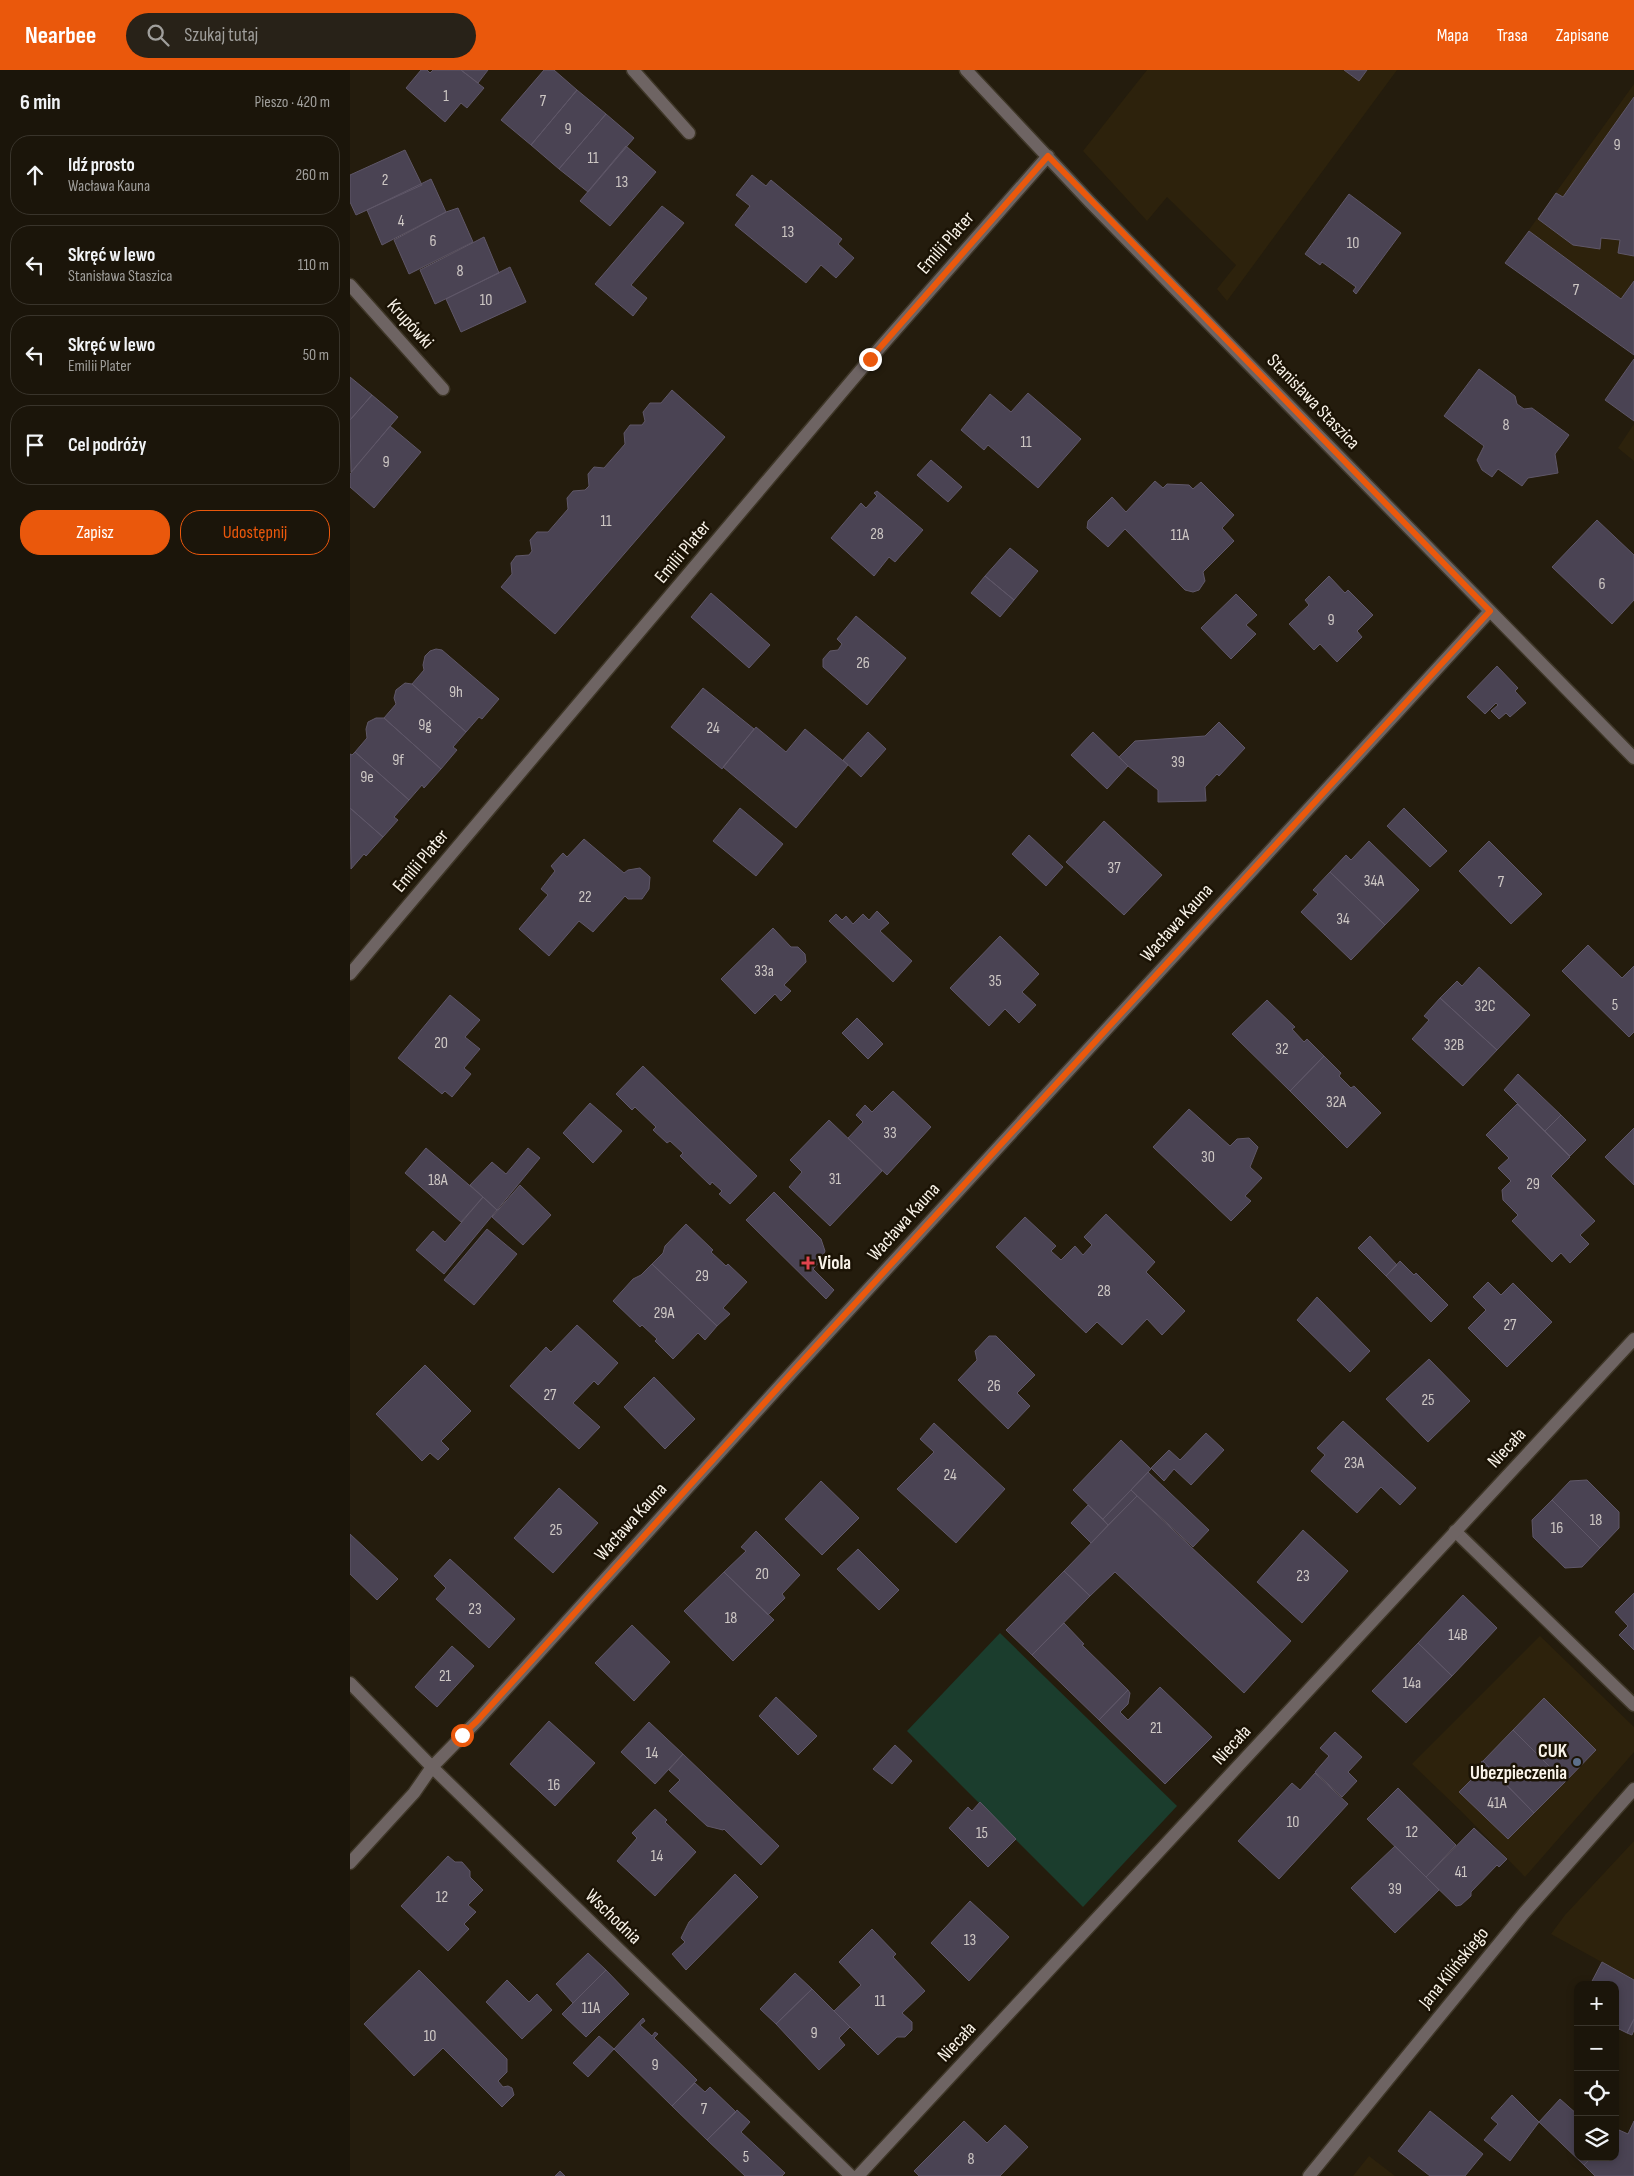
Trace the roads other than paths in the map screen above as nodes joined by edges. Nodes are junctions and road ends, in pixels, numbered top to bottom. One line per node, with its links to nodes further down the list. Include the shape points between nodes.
1 (633, 70): 3 (street)
2 (966, 70): 4 (street, Stanisława Staszica)
3 (689, 133)
4 (1048, 156): 7 (street, Stanisława Staszica); 9 (street, Emilii Plater, via 870,359)
5 (350, 285): 6 (street, Krupówki)
6 (442, 389)
7 (1490, 611): 8 (street, Stanisława Staszica); 14 (street, Wacława Kauna)
8 (1634, 758)
9 (350, 974)
10 (1634, 1339): 11 (street, Niecała)
11 (1455, 1531): 13 (street); 18 (street, Niecała)
12 (350, 1683): 14 (street, Wschodnia)
13 (1634, 1705)
14 (432, 1767): 16 (street, Wacława Kauna, via 414,1793); 17 (street, Wschodnia)
15 (1634, 1789): 19 (street, Jana Kilińskiego, via 1524,1913)
16 (350, 1863)
17 (851, 2176)
18 (858, 2176)
19 (1309, 2176)

